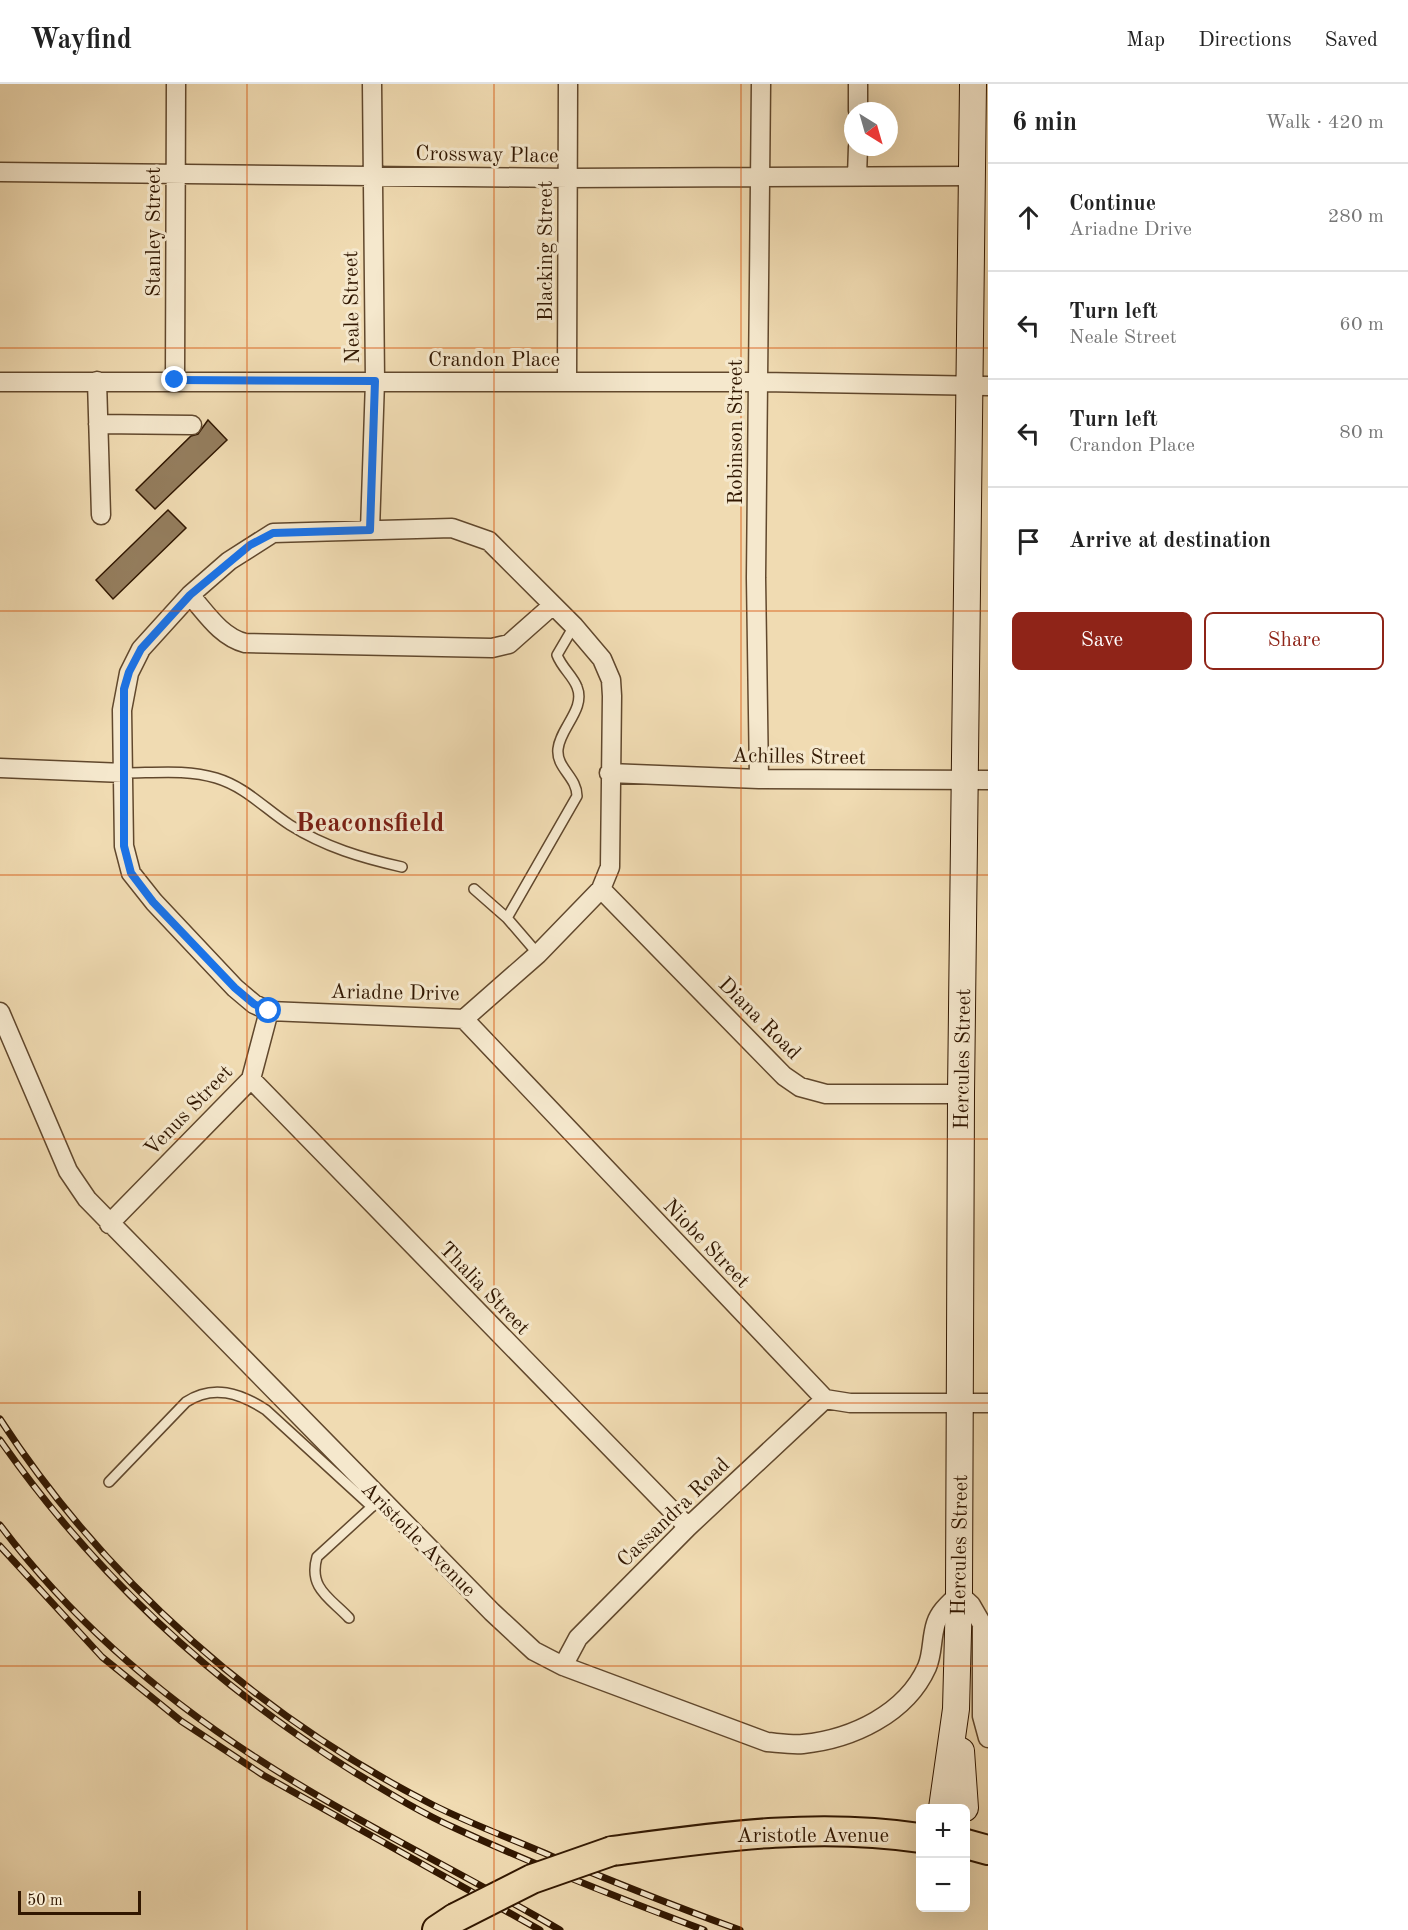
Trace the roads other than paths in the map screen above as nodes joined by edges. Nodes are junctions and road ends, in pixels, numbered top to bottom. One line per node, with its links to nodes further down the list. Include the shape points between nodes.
1 (176, 84): 10 (street, Stanley Street)
2 (372, 84): 11 (street, Neale Street)
3 (568, 84): 15 (street, Blacking Street)
4 (761, 84): 12 (street, Robinson Street)
5 (858, 84): 7 (street)
6 (973, 84): 14 (street, Hercules Street)
7 (858, 102)
8 (858, 156): 13 (street)
9 (0, 172): 10 (street, Crossway Place)
10 (176, 174): 11 (street, Crossway Place); 16 (street, Stanley Street)
11 (372, 174): 15 (street, Crossway Place); 18 (street, Neale Street)
12 (760, 176): 13 (street, Crossway Place); 15 (street, Crossway Place); 21 (street, Robinson Street)
13 (857, 176): 14 (street, Crossway Place)
14 (973, 176): 22 (street, Hercules Street)
15 (568, 178): 20 (street, Blacking Street)
16 (175, 380): 17 (street, Crandon Place); 18 (street, Crandon Place)
17 (97, 381): 19 (street, Crandon Place); 23 (street)
18 (375, 381): 20 (street, Crandon Place); 26 (street, Neale Street)
19 (0, 382)
20 (567, 382): 21 (street, Crandon Place)
21 (757, 382): 22 (street, Crandon Place); 33 (street, Robinson Street)
22 (979, 386): 34 (street, Hercules Street)
23 (98, 424): 24 (street); 25 (street)
24 (192, 424)
25 (101, 515)
26 (370, 530): 27 (street, Ariadne Drive, via 273,533 236,556); 28 (street, Ariadne Drive, via 452,528 473,534 489,541)
27 (190, 595): 28 (street, via 233,640 245,643 492,648 509,644); 32 (street, Ariadne Drive, via 141,649 129,672 123,710)
28 (554, 605): 29 (street, Ariadne Drive)
29 (574, 626): 31 (street, Ariadne Drive, via 602,659 610,680); 38 (lane, via 557,655 565,672 577,684 579,698 558,747 560,761 577,788 577,796)
30 (0, 768): 32 (street)
31 (609, 773): 33 (street, Achilles Street); 37 (street, Ariadne Drive, via 610,867)
32 (124, 774): 35 (lane, via 194,773 214,777 248,793 309,836 361,858); 40 (street, Ariadne Drive, via 124,846 131,873 153,902 235,988)
33 (759, 779): 34 (street, Achilles Street)
34 (977, 780): 44 (street, Hercules Street)
35 (402, 867)
36 (474, 889): 38 (lane)
37 (601, 889): 39 (street, Ariadne Drive); 44 (street, Diana Road, via 784,1076 800,1087 826,1094)
38 (507, 918): 39 (lane)
39 (538, 954): 42 (street, Ariadne Drive)
40 (269, 1011): 42 (street, Ariadne Drive); 43 (street, Venus Street)
41 (0, 1012): 45 (street, Aristotle Avenue, via 68,1171)
42 (464, 1019): 46 (street, Niobe Street)
43 (251, 1080): 45 (street, Venus Street); 51 (street, Thalia Street)
44 (961, 1094): 47 (street, Hercules Street)
45 (109, 1224): 50 (street, Aristotle Avenue)
46 (825, 1399): 47 (street, via 850,1403); 51 (street, Cassandra Road)
47 (960, 1403): 48 (street); 52 (street, Hercules Street)
48 (988, 1403)
49 (109, 1482): 50 (lane, via 186,1402 199,1394 219,1390 266,1410)
50 (376, 1503): 53 (lane, via 317,1557 314,1569 316,1585); 54 (street, Aristotle Avenue, via 534,1651)
51 (688, 1527): 54 (street, Cassandra Road, via 578,1638)
52 (959, 1594): 54 (street, Aristotle Avenue, via 936,1622 932,1653 911,1692 882,1719 812,1743 767,1742); 55 (street, Hercules Street); 56 (street, via 982,1624 982,1716)
53 (349, 1618)
54 (563, 1666)
55 (956, 1709): 57 (street, Hercules Street); 58 (street, Hercules Street)
56 (988, 1738)
57 (943, 1804)
58 (964, 1804)
59 (916, 1837): 60 (main road, Aristotle Avenue, bridge, via 870,1830 763,1832 612,1851 532,1879)
60 (446, 1924)

